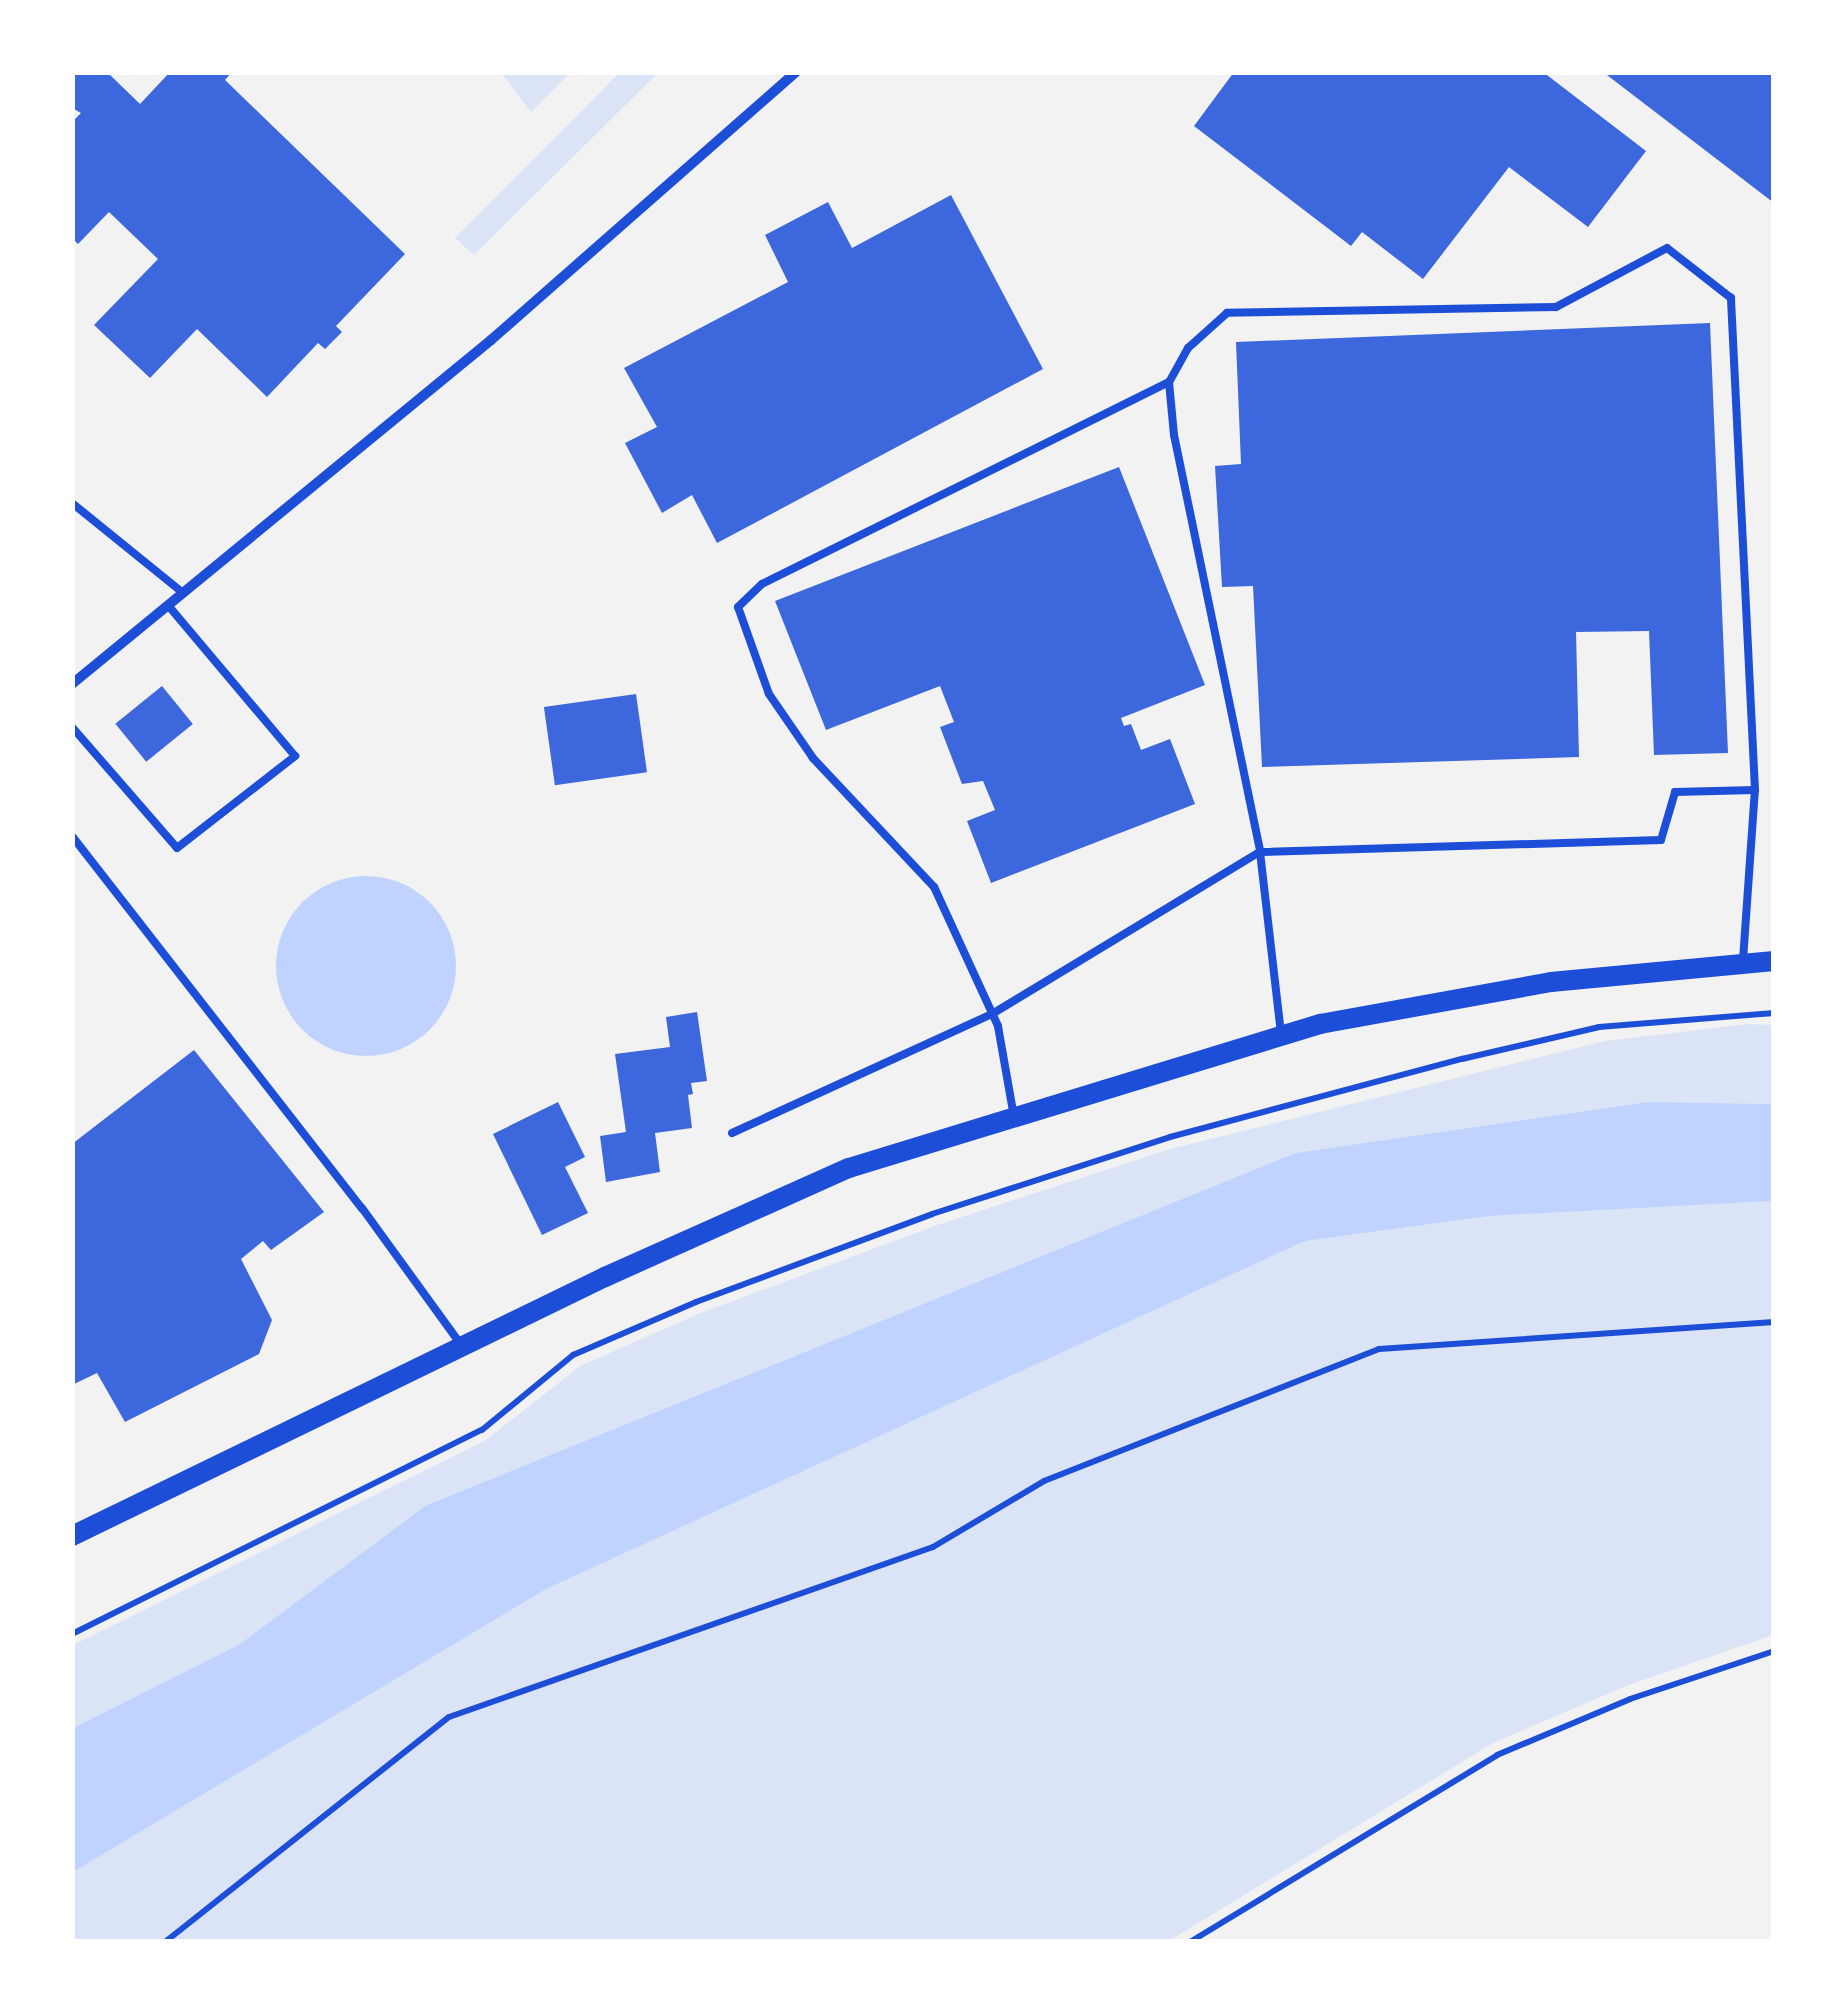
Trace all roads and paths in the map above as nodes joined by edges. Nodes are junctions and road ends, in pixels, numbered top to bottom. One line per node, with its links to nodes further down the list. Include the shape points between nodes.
1 (790, 74): 4 (street, via 491,340)
2 (1170, 382): 8 (lane, via 1188,348 1227,313 1556,307 1667,248 1731,298); 10 (lane, via 1174,435); 14 (lane, via 762,584 738,607 769,694 813,758 934,887)
3 (72, 503): 4 (lane)
4 (183, 593): 5 (street)
5 (168, 606): 6 (street); 7 (lane, via 294,756 177,848)
6 (72, 684)
7 (72, 727)
8 (1754, 790): 10 (lane, via 1675,792 1661,840); 12 (lane)
9 (72, 836): 19 (lane)
10 (1260, 852): 14 (lane); 15 (lane)
11 (1774, 960): 12 (main road)
12 (1743, 963): 15 (main road, via 1473,994)
13 (1774, 1013): 21 (path, via 1599,1027 1462,1059 1170,1137 932,1214 573,1355 482,1430)
14 (992, 1014): 16 (lane); 17 (lane)
15 (1282, 1036): 16 (main road)
16 (1014, 1117): 19 (main road, via 850,1168)
17 (732, 1133)
18 (1774, 1322): 23 (path, via 1380,1350 1044,1482 933,1547 449,1716)
19 (463, 1348): 20 (main road)
20 (72, 1536)
21 (72, 1634)
22 (1774, 1651): 24 (path, via 1630,1698 1497,1755)
23 (166, 1942)
24 (1190, 1942)

